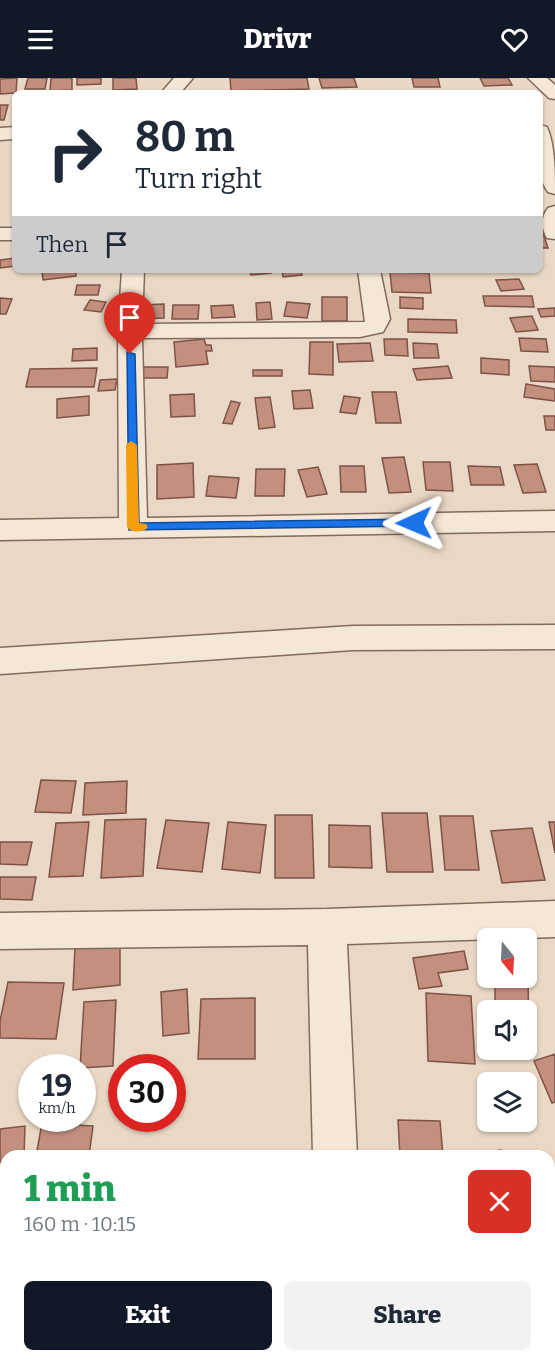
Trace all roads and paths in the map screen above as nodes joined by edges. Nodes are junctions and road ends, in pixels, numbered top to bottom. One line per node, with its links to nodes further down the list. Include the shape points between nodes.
1 (184, 78): 3 (street)
2 (537, 78): 4 (street)
3 (173, 90)
4 (555, 94)
5 (545, 146): 6 (street)
6 (555, 188)
7 (133, 273): 9 (street)
8 (370, 273): 9 (street, via 378,319 375,327)
9 (130, 331): 11 (street)
10 (555, 521): 11 (street)
11 (133, 527): 12 (street)
12 (0, 530)
13 (555, 637): 14 (street, via 353,638)
14 (0, 661)
15 (555, 919): 16 (street)
16 (327, 927): 17 (street); 18 (street)
17 (0, 932)
18 (335, 1150)

